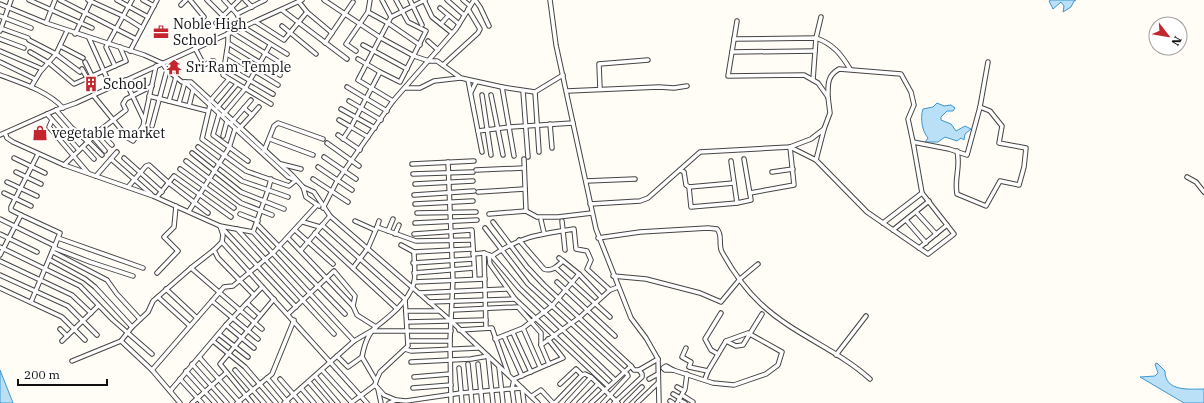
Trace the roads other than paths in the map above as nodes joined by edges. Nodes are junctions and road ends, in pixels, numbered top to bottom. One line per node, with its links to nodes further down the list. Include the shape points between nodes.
1 (11, 0): 35 (street)
2 (29, 0): 39 (street)
3 (55, 0): 39 (street)
4 (60, 0): 42 (street)
5 (90, 0): 42 (street); 49 (street)
6 (117, 0): 31 (street)
7 (132, 0): 31 (street)
8 (143, 0): 32 (street)
9 (157, 0): 32 (street)
10 (186, 0): 30 (street)
11 (190, 0): 54 (street)
12 (207, 0): 51 (street)
13 (224, 0): 36 (street)
14 (239, 0): 36 (street)
15 (245, 0): 34 (street)
16 (263, 0): 34 (street)
17 (324, 0): 46 (street)
18 (370, 0): 44 (street)
19 (382, 0): 52 (street)
20 (396, 0): 41 (street)
21 (410, 0): 33 (street)
22 (424, 0): 33 (street); 64 (street, via 432,17)
23 (447, 0): 47 (street)
24 (463, 0): 38 (street)
25 (474, 0): 38 (street); 69 (street)
26 (550, 0): 138 (street, via 556,45)
27 (300, 1): 40 (street); 43 (street)
28 (353, 2): 46 (street)
29 (0, 4): 35 (street)
30 (182, 5)
31 (129, 6): 49 (street); 50 (street)
32 (154, 6): 50 (street)
33 (414, 6): 41 (street); 67 (street)
34 (252, 7): 45 (street)
35 (8, 8): 56 (street); 63 (street)
36 (232, 8): 45 (street); 51 (street)
37 (440, 8): 53 (street)
38 (469, 8): 47 (street); 124 (street, via 480,29)
39 (51, 9): 58 (street); 63 (street)
40 (282, 10): 59 (street); 61 (street)
41 (402, 11): 52 (street); 94 (street, via 408,22 426,31)
42 (86, 12): 58 (street); 73 (street)
43 (307, 12): 61 (street); 79 (street)
44 (368, 12): 62 (street); 66 (street)
45 (237, 14): 70 (street)
46 (344, 15): 66 (street); 79 (street)
47 (464, 15): 65 (street)
48 (0, 16): 56 (street)
49 (123, 16): 73 (street); 74 (street)
50 (148, 16): 74 (street)
51 (223, 16): 60 (street)
52 (391, 16): 62 (street)
53 (448, 16): 64 (street); 65 (street)
54 (204, 17)
55 (821, 17): 85 (street)
56 (5, 18): 71 (street); 75 (street)
57 (737, 21): 87 (street)
58 (81, 22): 72 (street); 81 (street)
59 (256, 22): 70 (street); 77 (street, via 284,40)
60 (216, 23)
61 (298, 23): 77 (street); 92 (street)
62 (388, 23): 84 (street); 94 (street)
63 (46, 24): 76 (street)
64 (441, 24): 80 (street)
65 (459, 24): 80 (street)
66 (359, 25): 84 (street); 102 (street, via 346,44)
67 (422, 25)
68 (282, 26): 77 (street)
69 (489, 26)
70 (243, 27): 78 (street); 91 (street)
71 (31, 28)
72 (92, 28)
73 (116, 28): 86 (street); 89 (street)
74 (142, 28): 86 (street)
75 (0, 29): 108 (street, via 29,39)
76 (68, 31): 81 (street); 95 (street)
77 (290, 31): 111 (street)
78 (230, 32): 90 (street); 98 (street); 107 (street)
79 (332, 33): 92 (street)
80 (452, 33): 99 (street)
81 (75, 34): 83 (street)
82 (0, 38): 97 (street)
83 (89, 38): 89 (street); 133 (street)
84 (381, 38): 103 (street); 112 (street)
85 (816, 38): 87 (street); 104 (street); 130 (street, via 824,40 839,51)
86 (136, 39): 101 (street)
87 (734, 39): 106 (street)
88 (428, 41): 99 (street)
89 (108, 43): 96 (street); 125 (street, via 106,47)
90 (228, 43): 109 (street); 118 (street)
91 (270, 44): 107 (street); 110 (street)
92 (325, 44): 113 (street)
93 (363, 45): 103 (street)
94 (420, 45): 112 (street)
95 (60, 46): 108 (street); 139 (street, via 84,60)
96 (120, 47): 101 (street); 125 (street, via 126,61)
97 (24, 48)
98 (195, 48): 121 (street); 132 (street, via 204,65 212,60)
99 (438, 50): 116 (street)
100 (0, 51): 128 (street)
101 (130, 51): 121 (street)
102 (356, 51)
103 (374, 51): 122 (street); 129 (street)
104 (815, 51): 106 (street); 148 (street)
105 (30, 52): 120 (street)
106 (732, 52): 148 (street, via 728,76 804,75)
107 (265, 53): 118 (street); 123 (street)
108 (56, 54): 120 (street); 141 (street, via 81,70)
109 (227, 54): 127 (street); 134 (street)
110 (286, 54)
111 (316, 54)
112 (414, 56): 116 (street); 129 (street)
113 (347, 59)
114 (358, 59): 122 (street)
115 (648, 60): 162 (street, via 599,64)
116 (429, 61): 124 (street, via 437,61); 159 (street)
117 (0, 62): 143 (street)
118 (260, 62): 134 (street); 137 (street)
119 (988, 62): 186 (street)
120 (49, 63): 128 (street); 141 (street, via 72,84)
121 (162, 63): 126 (street); 131 (street)
122 (368, 64): 135 (street); 158 (street, via 358,80)
123 (284, 65)
124 (443, 65): 142 (street)
125 (115, 66): 133 (street)
126 (156, 66): 145 (street); 153 (street)
127 (225, 66): 144 (street, via 223,75); 146 (street)
128 (42, 69): 143 (street)
129 (407, 69): 135 (street, via 400,82)
130 (850, 69): 174 (street, via 839,69 831,74); 229 (street, via 902,74 914,105 908,119)
131 (167, 70): 140 (street); 175 (street)
132 (217, 70)
133 (103, 71): 139 (street); 156 (street)
134 (254, 71): 146 (street); 152 (street)
135 (380, 72): 158 (street)
136 (0, 75): 155 (street)
137 (280, 75)
138 (564, 75): 165 (street); 167 (street)
139 (92, 76): 141 (street)
140 (176, 77): 149 (street); 178 (street)
141 (87, 78)
142 (461, 78): 147 (street); 159 (street, via 434,81 420,88)
143 (35, 79): 155 (street)
144 (229, 79): 151 (street); 181 (street)
145 (125, 80): 156 (street); 172 (street)
146 (250, 80): 161 (street); 168 (street)
147 (468, 80): 150 (street); 166 (street)
148 (813, 80): 174 (street)
149 (185, 82): 163 (street); 181 (street, via 190,82); 182 (street)
150 (476, 82): 160 (street); 166 (street)
151 (237, 84): 161 (street); 190 (street)
152 (278, 85)
153 (152, 86): 172 (street); 173 (street)
154 (687, 86): 162 (street)
155 (31, 87): 187 (street, via 58,102)
156 (110, 87): 169 (street)
157 (347, 87): 176 (street)
158 (372, 88): 176 (street); 180 (street)
159 (405, 88): 180 (street)
160 (502, 88): 164 (street); 211 (street)
161 (245, 89): 183 (street); 196 (street)
162 (600, 89): 165 (street)
163 (193, 90): 181 (street); 184 (street)
164 (523, 91): 167 (street); 209 (street)
165 (567, 91): 205 (street)
166 (471, 92): 218 (street)
167 (534, 92): 207 (street)
168 (273, 94)
169 (93, 95): 187 (street); 200 (street)
170 (482, 95): 216 (street)
171 (491, 95): 213 (street)
172 (132, 96): 200 (street, via 124,101 126,110); 201 (street)
173 (150, 96): 175 (street); 201 (street)
174 (828, 97): 215 (street, via 830,113)
175 (159, 98): 178 (street); 208 (street)
176 (366, 99): 189 (street); 194 (street)
177 (251, 100): 188 (street)
178 (169, 101): 182 (street)
179 (349, 101): 189 (street)
180 (393, 101): 194 (street)
181 (209, 103): 190 (street); 193 (street)
182 (179, 104): 184 (street)
183 (271, 104)
184 (189, 106): 193 (street)
185 (259, 107): 197 (street)
186 (980, 107): 239 (street, via 967,155); 239 (street, via 990,111 1002,126 999,143 1026,148 1024,167 1018,185 1000,181 986,206 957,194 955,182 960,164)
187 (63, 108): 192 (street)
188 (244, 108): 197 (street); 204 (street)
189 (361, 108): 198 (street); 203 (street)
190 (216, 109): 196 (street)
191 (341, 109): 198 (street)
192 (56, 110): 195 (street); 228 (street)
193 (208, 111): 247 (street, via 202,138)
194 (387, 111): 203 (street)
195 (47, 114): 199 (street); 219 (street)
196 (222, 115): 204 (street); 234 (street, via 213,135)
197 (252, 115): 214 (street)
198 (356, 118): 210 (street); 212 (street)
199 (52, 120): 233 (street); 250 (street, via 49,127)
200 (112, 120): 201 (street, via 133,141); 217 (street)
201 (144, 120)
202 (339, 120): 210 (street)
203 (381, 120): 212 (street)
204 (230, 122): 214 (street); 222 (street)
205 (573, 123): 206 (street); 300 (street)
206 (550, 124): 207 (street); 235 (street)
207 (538, 125): 209 (street); 243 (street)
208 (152, 126)
209 (526, 126): 211 (street); 274 (street)
210 (351, 127): 224 (street); 227 (street)
211 (510, 127): 213 (street); 252 (street)
212 (375, 128): 224 (street)
213 (498, 128): 216 (street); 249 (street)
214 (238, 129): 234 (street); 241 (street)
215 (824, 129): 236 (street, via 811,139); 260 (street)
216 (488, 130): 218 (street); 251 (street)
217 (99, 131): 223 (street); 231 (street)
218 (478, 131): 242 (street)
219 (5, 133): 221 (street); 244 (street, via 10,140)
220 (338, 135): 227 (street)
221 (0, 136)
222 (223, 136)
223 (93, 137): 228 (street); 238 (street)
224 (368, 137): 237 (street)
225 (270, 139): 226 (street, via 274,126 278,123); 241 (street); 248 (street)
226 (323, 139)
227 (343, 139): 237 (street)
228 (88, 141): 233 (street); 246 (street)
229 (913, 142): 239 (street); 321 (street)
230 (327, 143): 259 (street)
231 (112, 145)
232 (198, 146): 267 (street)
233 (81, 148): 250 (street); 256 (street)
234 (229, 148): 247 (street); 262 (street)
235 (552, 148)
236 (790, 148): 260 (street); 276 (street); 278 (street, via 700,152)
237 (360, 150): 259 (street)
238 (105, 151)
239 (957, 151)
240 (117, 152): 257 (street)
241 (264, 152): 265 (street); 268 (street)
242 (482, 152)
243 (539, 152)
244 (38, 154): 270 (street); 272 (street)
245 (192, 154): 279 (street)
246 (102, 155)
247 (224, 155): 267 (street); 293 (street, via 246,170)
248 (313, 155)
249 (503, 155)
250 (73, 156): 270 (street); 286 (street)
251 (491, 156)
252 (514, 156)
253 (324, 157): 280 (street)
254 (14, 158): 272 (street)
255 (124, 158): 285 (street)
256 (94, 159)
257 (111, 159): 288 (street); 291 (street)
258 (744, 159): 320 (street)
259 (352, 160): 271 (street); 280 (street)
260 (816, 160): 371 (street, via 867,212)
261 (186, 161): 292 (street)
262 (248, 161)
263 (474, 161): 266 (street)
264 (731, 161): 304 (street)
265 (272, 162): 268 (street); 297 (street)
266 (448, 162): 269 (street); 282 (street)
267 (220, 163): 279 (street); 313 (street, via 245,182)
268 (279, 164): 277 (street); 297 (street)
269 (412, 164)
270 (64, 165): 286 (street)
271 (359, 166)
272 (33, 167): 284 (street); 290 (street)
273 (318, 167): 298 (street)
274 (524, 168): 282 (street); 312 (street)
275 (180, 169): 308 (street)
276 (793, 169): 283 (street); 320 (street, via 794,185)
277 (301, 170)
278 (680, 170): 310 (street, via 684,172); 336 (street, via 648,198 640,201)
279 (215, 171): 292 (street); 328 (street, via 241,192)
280 (344, 171): 295 (street); 298 (street)
281 (16, 172): 290 (street)
282 (449, 172): 287 (street); 302 (street)
283 (772, 172)
284 (45, 173)
285 (140, 173): 291 (street); 303 (street, via 149,165); 315 (street)
286 (89, 174): 288 (street)
287 (414, 174)
288 (96, 176): 307 (street)
289 (1187, 177): 317 (street, via 1196,182)
290 (27, 178): 305 (street); 311 (street)
291 (135, 179): 307 (street); 325 (street)
292 (209, 179): 308 (street); 344 (street, via 240,203)
293 (271, 179): 297 (street, via 289,186); 313 (street)
294 (313, 179): 316 (street)
295 (356, 179)
296 (635, 179): 300 (street)
297 (294, 180): 309 (street)
298 (337, 181): 314 (street); 316 (street)
299 (473, 181): 302 (street)
300 (586, 181): 336 (street)
301 (7, 182): 311 (street)
302 (449, 182): 306 (street); 319 (street)
303 (169, 183): 315 (street); 322 (street, via 174,176); 333 (street)
304 (734, 183): 310 (street); 334 (street)
305 (41, 184)
306 (415, 184)
307 (128, 187): 325 (street)
308 (204, 187): 322 (street); 340 (street)
309 (303, 187): 337 (street, via 306,197); 342 (street, via 314,192)
310 (688, 187): 334 (street, via 691,207)
311 (21, 188): 324 (street); 327 (street)
312 (525, 189): 319 (street); 345 (street)
313 (268, 190): 326 (street); 328 (street)
314 (352, 190)
315 (162, 192): 325 (street)
316 (331, 192): 331 (street); 342 (street)
317 (1204, 192)
318 (4, 193): 327 (street)
319 (450, 193): 323 (street); 332 (street)
320 (750, 193): 334 (street, via 751,200)
321 (922, 193): 330 (street); 371 (street)
322 (199, 194): 333 (street); 357 (street)
323 (414, 195)
324 (37, 196)
325 (155, 197): 339 (street)
326 (288, 197)
327 (15, 198): 338 (street); 354 (street, via 11,210)
328 (265, 200): 341 (street); 344 (street)
329 (473, 201): 332 (street)
330 (929, 201): 349 (street); 373 (street)
331 (348, 202)
332 (450, 202): 335 (street); 346 (street)
333 (194, 203): 343 (street); 350 (street)
334 (737, 203)
335 (415, 204)
336 (590, 204): 348 (street)
337 (317, 205): 342 (street); 367 (street)
338 (31, 206)
339 (176, 206): 343 (street); 441 (street, via 174,227 164,237 178,251)
340 (234, 208)
341 (284, 208)
342 (323, 208): 356 (street)
343 (189, 211): 374 (street)
344 (261, 211): 355 (street); 366 (street)
345 (526, 211): 348 (street, via 537,217); 353 (street)
346 (450, 212): 347 (street); 351 (street); 368 (street)
347 (476, 212)
348 (592, 212): 395 (street)
349 (916, 212): 362 (street); 391 (street)
350 (208, 213)
351 (416, 213)
352 (240, 214): 366 (street)
353 (489, 214)
354 (21, 215): 376 (street); 393 (street, via 60,233)
355 (272, 215)
356 (330, 216): 375 (street); 407 (street)
357 (231, 217)
358 (0, 219): 376 (street)
359 (393, 219): 383 (street)
360 (477, 220): 368 (street)
361 (541, 220): 387 (street)
362 (906, 220): 382 (street); 401 (street)
363 (355, 221): 377 (street)
364 (379, 221): 377 (street)
365 (562, 221): 381 (street)
366 (258, 222): 384 (street); 404 (street)
367 (302, 222): 375 (street); 380 (street)
368 (451, 222): 370 (street); 385 (street)
369 (494, 222): 402 (street)
370 (415, 223)
371 (883, 223): 382 (street)
372 (399, 225): 389 (street)
373 (946, 225): 391 (street); 408 (street, via 954,234 928,254)
374 (220, 226): 379 (street); 398 (street); 433 (street)
375 (321, 226): 386 (street); 426 (street)
376 (15, 227): 392 (street); 405 (street)
377 (376, 228): 383 (street); 407 (street)
378 (484, 228): 412 (street)
379 (237, 229): 384 (street); 425 (street)
380 (295, 230): 394 (street); 399 (street)
381 (564, 230): 387 (street); 413 (street); 468 (street, via 574,229 576,249 590,254 591,260 587,269)
382 (893, 230): 408 (street)
383 (388, 231): 389 (street)
384 (253, 232): 418 (street)
385 (451, 232): 390 (street); 396 (street, via 472,230); 400 (street)
386 (315, 233): 399 (street); 436 (street)
387 (544, 233): 397 (street)
388 (0, 234): 392 (street)
389 (395, 234): 400 (street, via 416,241)
390 (414, 234)
391 (936, 234): 401 (street)
392 (9, 238): 406 (street); 415 (street)
393 (58, 238): 405 (street); 434 (street)
394 (288, 238): 404 (street); 411 (street)
395 (598, 238): 447 (street); 451 (street, via 640,232 717,229 720,233 721,251)
396 (472, 240): 400 (street); 409 (street)
397 (519, 240): 402 (street); 438 (street, via 541,268)
398 (222, 242): 410 (street); 442 (street)
399 (308, 242): 411 (street); 431 (street)
400 (452, 242): 414 (street)
401 (926, 243): 408 (street)
402 (509, 244): 412 (street); 476 (street, via 526,267)
403 (401, 245): 417 (street)
404 (280, 246): 418 (street); 458 (street)
405 (55, 247): 416 (street); 446 (street)
406 (2, 248): 420 (street); 439 (street)
407 (368, 248): 426 (street); 460 (street)
408 (919, 248)
409 (472, 249): 414 (street); 422 (street)
410 (214, 250): 435 (street); 453 (street, via 218,258)
411 (301, 250): 448 (street)
412 (501, 250): 421 (street); 490 (street, via 528,284)
413 (565, 250)
414 (452, 251): 417 (street); 427 (street)
415 (37, 252)
416 (52, 252): 424 (street); 512 (street, via 107,280)
417 (414, 252): 430 (street)
418 (273, 253): 425 (street); 471 (street)
419 (484, 254): 421 (street); 422 (street); 450 (street)
420 (0, 255)
421 (491, 255): 465 (street, via 490,264); 499 (street)
422 (473, 257): 427 (street); 437 (street)
423 (559, 258): 429 (street)
424 (50, 260): 439 (street); 523 (street, via 90,283)
425 (265, 260): 433 (street); 481 (street)
426 (360, 260): 436 (street); 478 (street)
427 (453, 260): 430 (street); 440 (street)
428 (0, 261): 452 (street)
429 (563, 261): 438 (street); 444 (street)
430 (414, 263): 443 (street)
431 (333, 264)
432 (758, 264): 451 (street)
433 (256, 266): 442 (street); 491 (street)
434 (143, 268)
435 (191, 268): 464 (street); 470 (street)
436 (353, 268): 492 (street)
437 (474, 268): 440 (street); 449 (street)
438 (556, 268): 457 (street)
439 (46, 269): 452 (street); 488 (street, via 80,286)
440 (453, 269): 443 (street); 454 (street)
441 (157, 273)
442 (249, 273): 453 (street); 459 (street)
443 (414, 273): 455 (street)
444 (579, 274): 457 (street); 475 (street)
445 (0, 275): 469 (street)
446 (133, 276)
447 (613, 276): 451 (street, via 646,279 700,293 721,302); 461 (street)
448 (327, 278): 458 (street); 489 (street); 489 (street, via 334,271 355,296)
449 (475, 279): 450 (street); 454 (street)
450 (485, 279): 463 (street)
451 (740, 279): 568 (street, via 761,304 781,320)
452 (41, 280): 469 (street); 500 (street, via 72,295)
453 (240, 280): 470 (street, via 234,286 224,287); 473 (street)
454 (453, 280): 455 (street); 466 (street)
455 (414, 282): 460 (street)
456 (557, 282): 467 (street)
457 (572, 282): 467 (street); 487 (street)
458 (319, 286): 471 (street); 503 (street)
459 (262, 287): 473 (street); 477 (street)
460 (412, 287): 472 (street); 478 (street)
461 (618, 287): 468 (street); 574 (street, via 631,318)
462 (0, 288): 484 (street)
463 (485, 288): 465 (street); 466 (street); 479 (street)
464 (166, 289): 474 (street); 510 (street)
465 (506, 289): 480 (street)
466 (453, 290): 472 (street); 482 (street)
467 (566, 290): 476 (street); 496 (street)
468 (610, 290): 475 (street)
469 (36, 291): 484 (street); 515 (street, via 68,306)
470 (220, 293): 483 (street); 493 (street)
471 (311, 293): 481 (street); 554 (street)
472 (419, 293): 485 (street)
473 (254, 295): 486 (street)
474 (158, 297): 512 (street); 522 (street)
475 (601, 297): 487 (street)
476 (559, 298): 490 (street); 508 (street)
477 (274, 299): 502 (street); 505 (street)
478 (405, 299): 492 (street); 497 (street)
479 (485, 299): 480 (street); 482 (street); 495 (street)
480 (515, 299): 507 (street)
481 (303, 300): 491 (street); 539 (street)
482 (452, 300): 485 (street); 494 (street)
483 (212, 301): 510 (street); 511 (street)
484 (31, 302): 525 (street, via 62,317)
485 (429, 302): 498 (street)
486 (247, 303): 493 (street); 505 (street)
487 (594, 303): 496 (street); 509 (street)
488 (98, 306): 500 (street); 533 (street)
489 (353, 306): 524 (street, via 357,315)
490 (552, 306): 499 (street); 520 (street)
491 (296, 307): 502 (street)
492 (397, 309): 524 (street)
493 (240, 310): 511 (street); 517 (street)
494 (452, 310): 495 (street); 516 (street)
495 (485, 310): 514 (street); 519 (street, via 518,307)
496 (587, 310): 508 (street); 545 (street)
497 (406, 311): 498 (street); 518 (street)
498 (438, 311): 516 (street)
499 (544, 312): 507 (street); 530 (street)
500 (91, 313): 515 (street)
501 (721, 313): 567 (street, via 705,339 711,350)
502 (288, 314): 513 (street)
503 (345, 314)
504 (762, 314): 540 (street)
505 (260, 315): 517 (street)
506 (866, 316): 568 (street)
507 (536, 317): 519 (street); 542 (street)
508 (580, 317): 520 (street); 583 (street)
509 (610, 317)
510 (198, 318): 522 (street)
511 (234, 318): 521 (street); 531 (street)
512 (140, 319): 523 (street)
513 (294, 320): 577 (street); 606 (street, via 272,374)
514 (486, 320): 516 (street); 526 (street)
515 (83, 321): 525 (street); 541 (street)
516 (451, 321): 518 (street); 532 (street); 536 (street)
517 (254, 322): 529 (street); 531 (street)
518 (407, 322): 535 (street)
519 (530, 322): 527 (street); 558 (street, via 541,334)
520 (570, 323): 530 (street); 595 (street)
521 (226, 325): 538 (street); 546 (street)
522 (190, 326): 588 (street)
523 (132, 327): 533 (street)
524 (376, 327): 534 (street)
525 (75, 328): 543 (street); 549 (street)
526 (486, 328): 532 (street); 547 (street, via 492,328)
527 (523, 328): 537 (street); 585 (street)
528 (60, 329): 543 (street)
529 (262, 329)
530 (562, 329): 542 (street); 614 (street)
531 (248, 330): 546 (street); 550 (street)
532 (459, 330): 561 (street)
533 (128, 331): 552 (street); 566 (street)
534 (371, 331): 535 (street); 554 (street); 573 (street)
535 (408, 332): 536 (street); 555 (street)
536 (450, 332): 556 (street)
537 (513, 332): 544 (street); 594 (street)
538 (219, 334): 553 (street); 559 (street)
539 (334, 334)
540 (750, 334): 557 (street); 557 (street, via 743,345 736,346); 623 (street, via 782,352 778,365 766,374 734,385)
541 (97, 335)
542 (553, 335): 548 (street); 625 (street)
543 (67, 336): 551 (street)
544 (504, 336): 547 (street); 603 (street)
545 (615, 336)
546 (241, 338): 559 (street); 560 (street)
547 (495, 339): 598 (street)
548 (548, 339): 558 (street); 582 (street, via 563,358)
549 (86, 340)
550 (258, 340)
551 (62, 341)
552 (121, 341): 576 (street); 588 (street)
553 (213, 341): 565 (street); 571 (street)
554 (354, 341): 569 (street)
555 (409, 341): 556 (street); 564 (street)
556 (450, 341): 563 (street)
557 (726, 341): 567 (street)
558 (541, 345): 582 (street)
559 (234, 346): 565 (street); 572 (street)
560 (254, 348)
561 (478, 348): 563 (street); 570 (street)
562 (686, 348): 593 (street, via 682,357 691,362 690,367)
563 (450, 349): 564 (street); 575 (street)
564 (405, 350): 616 (street, via 380,372)
565 (228, 353): 596 (street, via 220,364); 619 (street)
566 (152, 354)
567 (718, 354): 593 (street)
568 (836, 355): 612 (street)
569 (337, 356): 573 (street, via 348,367); 577 (street)
570 (488, 356): 575 (street); 584 (street); 638 (street)
571 (198, 357): 579 (street); 608 (street)
572 (248, 357)
573 (362, 357): 616 (street)
574 (658, 359): 586 (street); 591 (street)
575 (450, 360): 578 (street); 597 (street)
576 (72, 361)
577 (331, 362): 590 (street); 647 (street)
578 (411, 362)
579 (192, 364): 592 (street); 624 (street)
580 (468, 364): 643 (street)
581 (478, 364): 641 (street)
582 (549, 364): 585 (street)
583 (631, 366): 591 (street, via 634,370); 595 (street)
584 (499, 367): 598 (street); 639 (street)
585 (540, 367): 594 (street)
586 (661, 367): 599 (street); 600 (street, via 666,366)
587 (459, 368): 644 (street)
588 (152, 370): 636 (street)
589 (235, 370): 637 (street)
590 (322, 370): 602 (street); 671 (street)
591 (639, 370): 656 (street, via 642,377)
592 (186, 371): 607 (street); 640 (street)
593 (708, 371): 611 (street)
594 (531, 372): 603 (street)
595 (624, 372): 614 (street); 649 (street, via 628,376)
596 (226, 373): 608 (street); 650 (street)
597 (450, 374): 604 (street); 620 (street)
598 (508, 374): 613 (street)
599 (658, 374): 610 (street); 617 (street)
600 (687, 374): 611 (street); 642 (street)
601 (582, 375): 605 (street); 621 (street, via 576,369); 685 (street)
602 (314, 376): 615 (street); 670 (street)
603 (522, 376): 613 (street)
604 (414, 377)
605 (590, 377): 622 (street); 686 (street)
606 (267, 378): 619 (street); 655 (street)
607 (180, 379): 636 (street); 651 (street)
608 (219, 379): 624 (street); 663 (street)
609 (280, 379): 646 (street)
610 (649, 379)
611 (705, 379): 618 (street)
612 (870, 379)
613 (514, 380): 632 (street); 634 (street)
614 (615, 380): 625 (street)
615 (309, 382): 629 (street); 669 (street)
616 (375, 383): 630 (street); 647 (street)
617 (658, 383): 691 (street); 692 (street)
618 (713, 383): 623 (street); 628 (street)
619 (260, 384): 637 (street); 666 (street)
620 (451, 384): 631 (street); 648 (street)
621 (560, 384)
622 (598, 384): 635 (street); 687 (street)
623 (721, 384): 633 (street)
624 (212, 385): 640 (street); 662 (street)
625 (608, 386): 635 (street)
626 (642, 387): 690 (street)
627 (677, 387): 642 (street)
628 (710, 387)
629 (302, 388): 646 (street); 668 (street)
630 (378, 388): 654 (street); 673 (street)
631 (413, 388)
632 (522, 388): 634 (street); 652 (street); 682 (street)
633 (718, 388)
634 (512, 389): 639 (street); 681 (street)
635 (604, 389): 649 (street); 688 (street)
636 (170, 390): 658 (street)
637 (253, 390): 650 (street); 665 (street)
638 (492, 390): 639 (street); 641 (street); 679 (street)
639 (501, 390): 680 (street)
640 (205, 391): 651 (street); 661 (street)
641 (481, 391): 643 (street); 678 (street)
642 (684, 391): 653 (street)
643 (471, 392): 644 (street); 677 (street)
644 (461, 393): 648 (street); 676 (street)
645 (674, 394): 653 (street)
646 (294, 395): 655 (street); 667 (street)
647 (360, 395): 671 (street); 672 (street)
648 (451, 395): 654 (street); 675 (street)
649 (611, 395): 656 (street); 689 (street)
650 (246, 396): 663 (street); 664 (street)
651 (198, 397): 659 (street); 660 (street)
652 (533, 397): 683 (street); 684 (street); 685 (street, via 541,390)
653 (680, 399): 657 (street); 693 (street)
654 (396, 400): 674 (street)
655 (286, 402)
656 (616, 402)
657 (693, 402)
658 (180, 403)
659 (192, 403)
660 (202, 403)
661 (215, 403)
662 (227, 403)
663 (238, 403)
664 (252, 403)
665 (264, 403)
666 (276, 403)
667 (301, 403)
668 (314, 403)
669 (327, 403)
670 (338, 403)
671 (351, 403)
672 (368, 403)
673 (381, 403)
674 (389, 403)
675 (451, 403)
676 (462, 403)
677 (472, 403)
678 (482, 403)
679 (493, 403)
680 (503, 403)
681 (514, 403)
682 (524, 403)
683 (534, 403)
684 (538, 403)
685 (554, 403)
686 (567, 403)
687 (579, 403)
688 (591, 403)
689 (603, 403)
690 (626, 403)
691 (637, 403)
692 (659, 403)
693 (685, 403)

